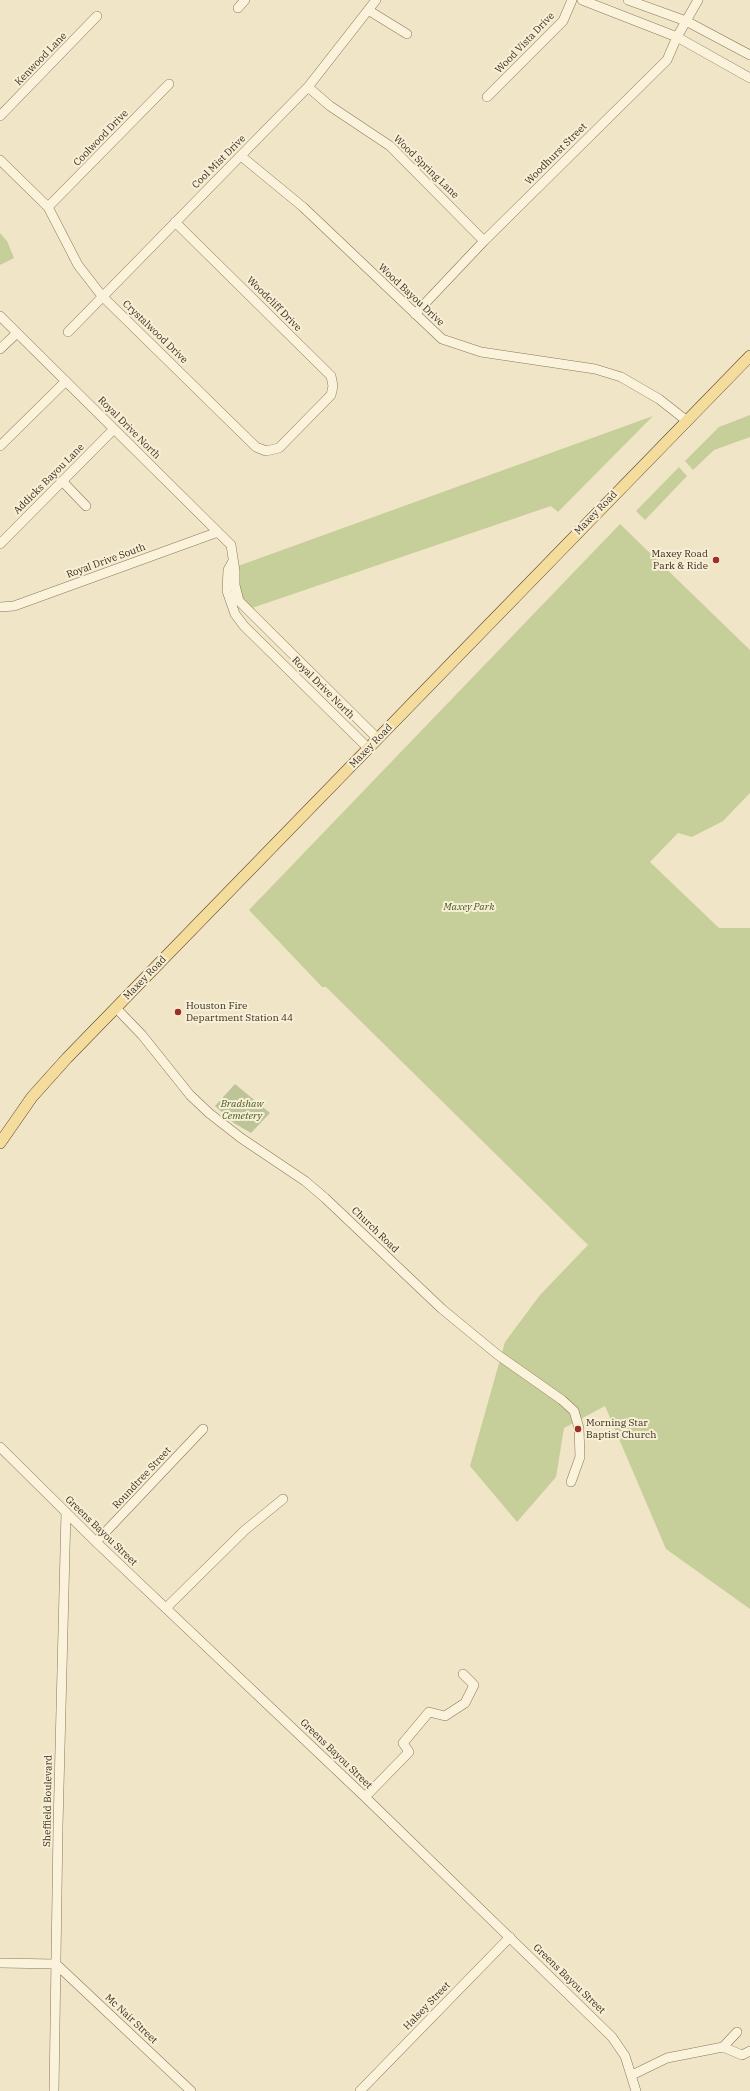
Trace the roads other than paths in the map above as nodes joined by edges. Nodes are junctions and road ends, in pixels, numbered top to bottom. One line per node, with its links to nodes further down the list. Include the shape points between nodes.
1 (245, 0): 7 (street)
2 (376, 0): 8 (street, Cool Mist Drive)
3 (572, 0): 17 (street, Wood Vista Drive, via 563,21)
4 (582, 0): 12 (street)
5 (628, 0): 10 (street)
6 (698, 0): 10 (street, Woodhurst Street)
7 (238, 8)
8 (368, 10): 11 (street); 16 (street, Cool Mist Drive)
9 (97, 16): 18 (street, Kenwood Lane)
10 (686, 21): 12 (street, Woodhurst Street); 13 (street)
11 (407, 34)
12 (677, 37): 14 (street); 23 (street, Woodhurst Street, via 667,60)
13 (750, 55)
14 (750, 78)
15 (169, 84): 21 (street, Coolwood Drive)
16 (308, 88): 19 (street, Cool Mist Drive); 23 (street, Wood Spring Lane, via 390,146)
17 (487, 98)
18 (0, 116)
19 (241, 156): 22 (street, Cool Mist Drive); 25 (street, Wood Bayou Drive, via 303,206)
20 (0, 160): 21 (street, Crystalwood Drive)
21 (48, 208): 24 (street, Crystalwood Drive, via 78,265)
22 (175, 222): 24 (street, Cool Mist Drive); 32 (street, Woodcliff Drive, via 331,376 331,395)
23 (484, 241): 25 (street, Woodhurst Street)
24 (102, 296): 27 (street, Cool Mist Drive); 32 (street, Crystalwood Drive, via 256,447 266,451 279,448)
25 (415, 314): 33 (street, Wood Bayou Drive, via 442,339 481,352 595,369 621,377 659,399)
26 (0, 316): 28 (street, Royal Drive North)
27 (68, 332)
28 (17, 333): 29 (street); 31 (street, Royal Drive North)
29 (0, 349)
30 (750, 356): 33 (main road, Maxey Road)
31 (66, 381): 34 (street, Royal Drive North); 35 (street)
32 (320, 407)
33 (687, 421): 44 (main road, Maxey Road)
34 (114, 429): 36 (street, Addicks Bayou Lane); 38 (street, Royal Drive North)
35 (0, 446)
36 (62, 482): 37 (street); 39 (street, Addicks Bayou Lane)
37 (86, 506)
38 (218, 532): 40 (street, Royal Drive North, via 231,545); 41 (street, Royal Drive South, via 14,606)
39 (0, 544)
40 (233, 561): 42 (street, Royal Drive North, via 239,601); 43 (street, Royal Drive North, via 228,570 227,591 235,614 244,626)
41 (0, 607)
42 (312, 674): 43 (street); 44 (street, Royal Drive North)
43 (303, 683): 45 (street, Royal Drive North)
44 (378, 738): 45 (main road, Maxey Road)
45 (368, 748): 46 (main road, Maxey Road)
46 (116, 1008): 47 (main road, Maxey Road, via 32,1097); 50 (street, Church Road, via 142,1035 190,1095 209,1113 305,1181 442,1309 498,1355 574,1411 579,1428 580,1457)
47 (0, 1143)
48 (203, 1428): 53 (street, Roundtree Street)
49 (0, 1447): 52 (street, Greens Bayou Street)
50 (571, 1482)
51 (283, 1500): 54 (street, via 245,1530)
52 (66, 1512): 53 (street, Greens Bayou Street); 59 (street, Sheffield Boulevard)
53 (96, 1542): 54 (street, Greens Bayou Street)
54 (166, 1608): 56 (street, Greens Bayou Street)
55 (463, 1674): 56 (street, via 474,1685 465,1703 446,1716 429,1712 403,1743 409,1752)
56 (365, 1797): 57 (street, Greens Bayou Street)
57 (510, 1937): 63 (street, Greens Bayou Street, via 612,2037 625,2056); 66 (street, Halsey Street)
58 (0, 1963): 59 (street)
59 (56, 1964): 64 (street, Sheffield Boulevard); 65 (street, Mc Nair Street)
60 (737, 2032): 61 (street)
61 (723, 2047): 62 (street, via 742,2055); 63 (street, via 667,2058)
62 (750, 2051)
63 (632, 2075): 67 (street, Greens Bayou Street)
64 (54, 2091)
65 (191, 2091)
66 (360, 2091)
67 (636, 2091)

